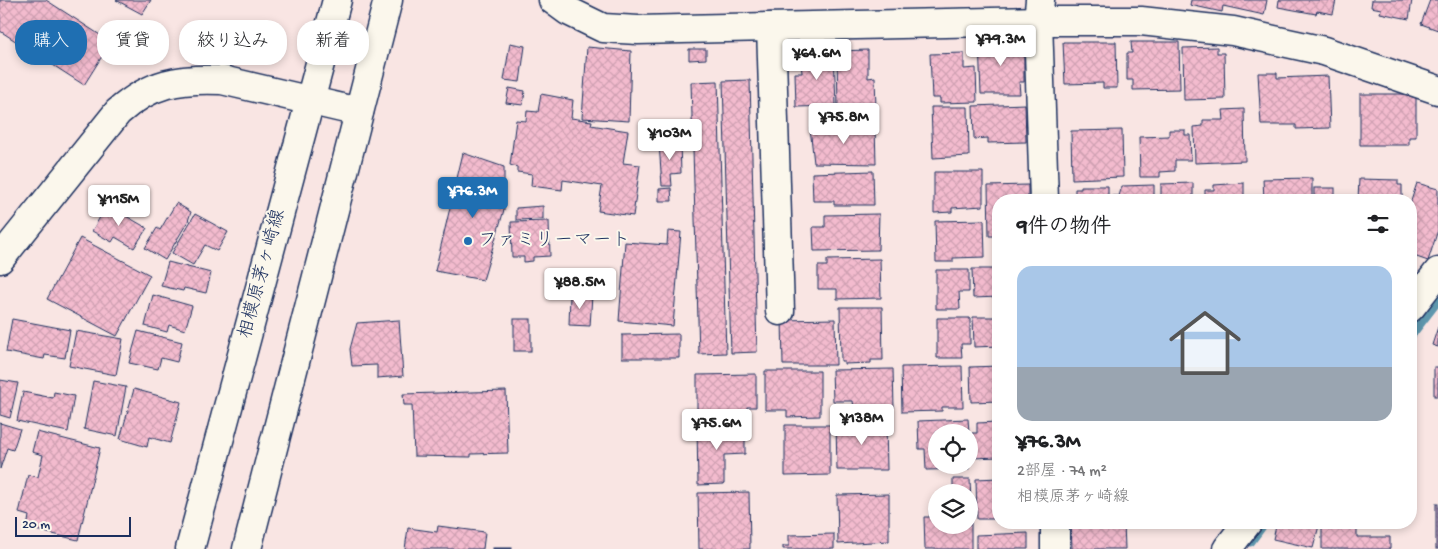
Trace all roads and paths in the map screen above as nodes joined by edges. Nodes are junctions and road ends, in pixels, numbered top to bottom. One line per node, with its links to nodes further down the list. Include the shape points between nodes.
1 (337, 0): 7 (street, 相模原茅ヶ崎線)
2 (388, 0): 8 (street)
3 (561, 5): 5 (street, via 603,28)
4 (1039, 11): 5 (street); 6 (street, via 1233,31 1324,51); 9 (street)
5 (771, 27): 13 (street)
6 (1438, 90)
7 (310, 99): 8 (street); 10 (street, via 238,82 202,79 160,85 136,96 118,112); 16 (street, 相模原茅ヶ崎線)
8 (359, 112): 17 (street)
9 (1044, 194)
10 (0, 259)
11 (1438, 272): 12 (street)
12 (1417, 299)
13 (780, 311)
14 (1055, 529): 18 (street)
15 (1243, 529): 19 (street)
16 (190, 549)
17 (247, 549)
18 (1055, 549)
19 (1227, 549)

